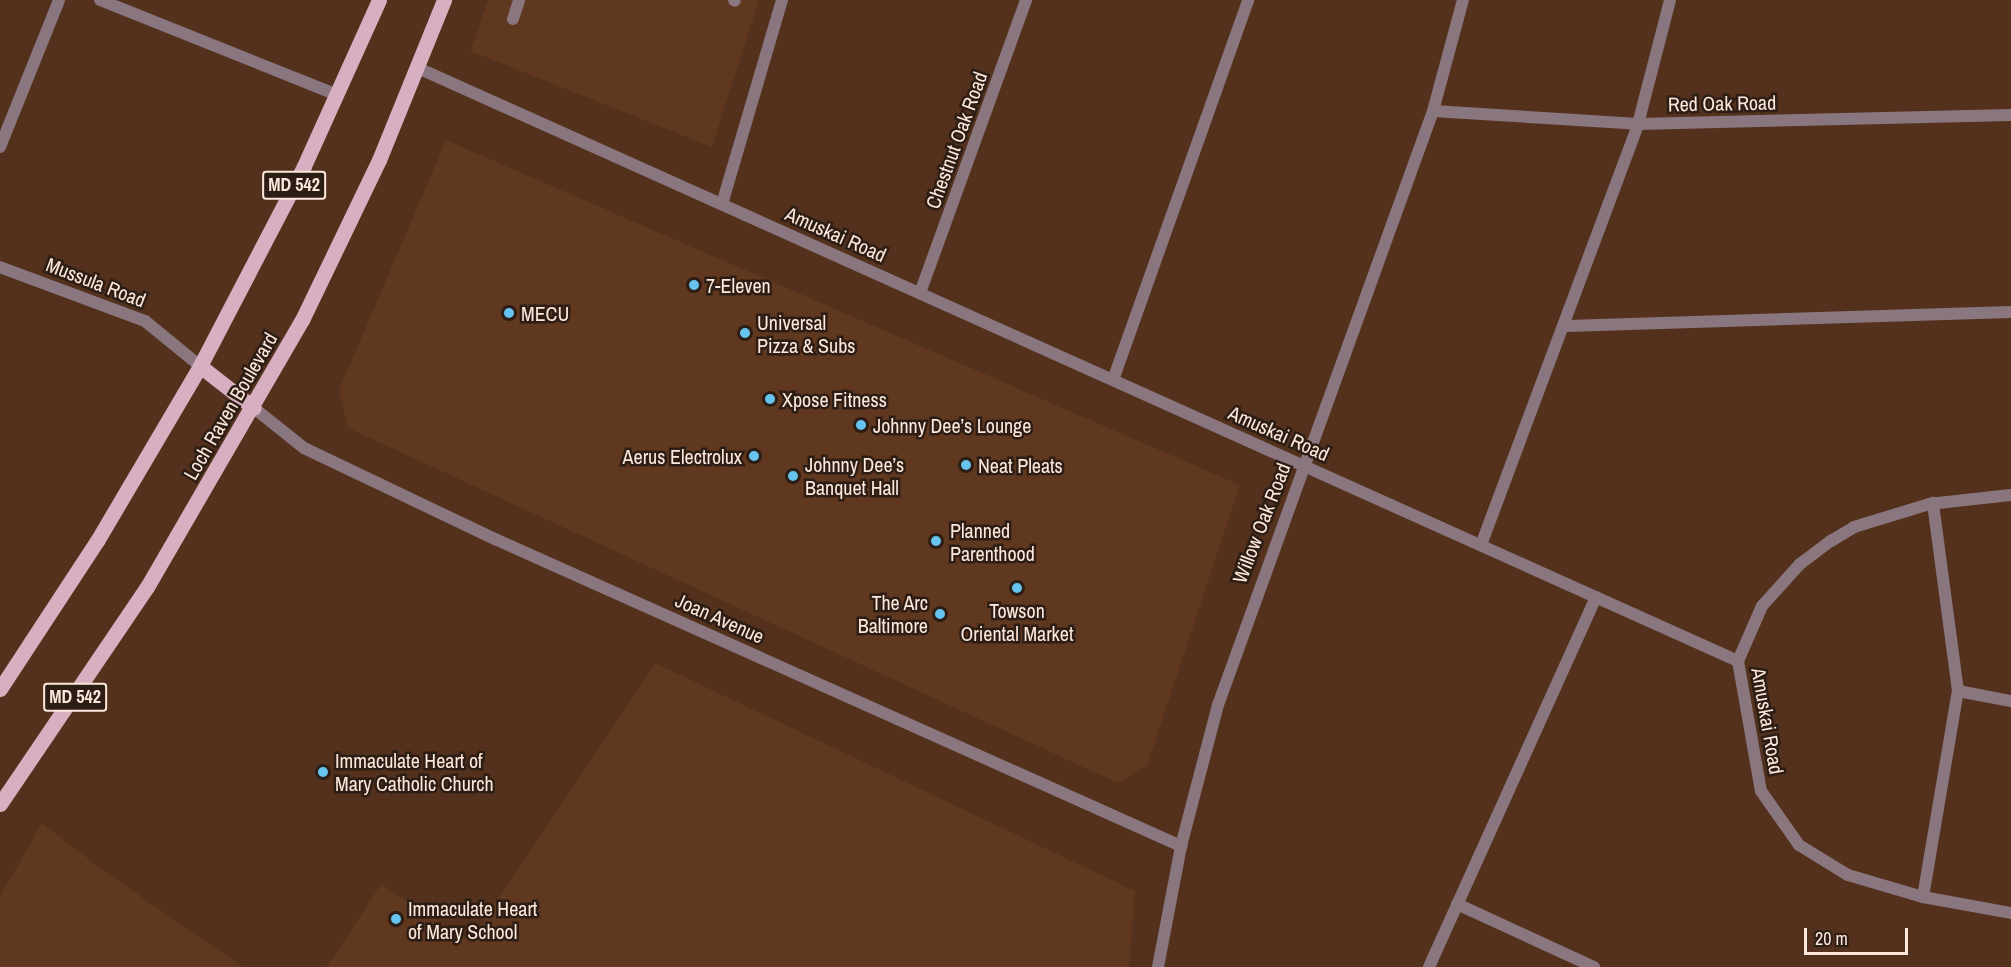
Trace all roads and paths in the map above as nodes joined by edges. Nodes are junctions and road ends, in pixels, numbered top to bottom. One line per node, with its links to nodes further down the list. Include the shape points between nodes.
1 (59, 0): 17 (street)
2 (100, 0): 13 (street)
3 (379, 0): 13 (main road, MD 542)
4 (444, 0): 12 (main road, Loch Raven Boulevard / MD 542)
5 (519, 0): 11 (street)
6 (782, 0): 18 (street)
7 (1026, 0): 20 (street, Chestnut Oak Road)
8 (1248, 0): 24 (street)
9 (1462, 0): 14 (street, Willow Oak Road)
10 (1671, 0): 16 (street)
11 (513, 19)
12 (418, 68): 18 (street, Amuskai Road); 25 (main road, Loch Raven Boulevard / MD 542, via 323,280)
13 (338, 95): 23 (main road, MD 542)
14 (1433, 111): 16 (street, Red Oak Road); 26 (street, Willow Oak Road)
15 (2011, 115): 16 (street, Red Oak Road)
16 (1638, 124): 22 (street)
17 (0, 147)
18 (722, 204): 20 (street, Amuskai Road)
19 (0, 267): 23 (street, Mussula Road, via 145,321)
20 (920, 293): 24 (street, Amuskai Road)
21 (2011, 312): 22 (street)
22 (1568, 326): 29 (street)
23 (200, 366): 25 (main road); 32 (main road, MD 542, via 97,541)
24 (1113, 380): 26 (street, Amuskai Road)
25 (254, 408): 35 (main road, Loch Raven Boulevard / MD 542, via 104,654); 36 (street, Joan Avenue, via 304,448 495,539)
26 (1304, 466): 29 (street, Amuskai Road); 36 (street, Willow Oak Road, via 1249,607)
27 (2011, 495): 28 (street)
28 (1933, 503): 31 (street, via 1854,527 1800,564 1762,606); 33 (street)
29 (1481, 545): 30 (street, Amuskai Road)
30 (1596, 597): 31 (street, Amuskai Road); 38 (street)
31 (1738, 661): 37 (street, Amuskai Road, via 1753,763 1771,811 1799,845 1848,875)
32 (0, 689)
33 (1958, 691): 34 (street); 37 (street)
34 (2011, 701)
35 (0, 804)
36 (1180, 846): 40 (street, Willow Oak Road)
37 (1923, 897): 39 (street, Amuskai Road)
38 (1457, 904): 41 (street); 42 (street)
39 (2011, 913)
40 (1158, 967)
41 (1429, 967)
42 (1594, 967)

